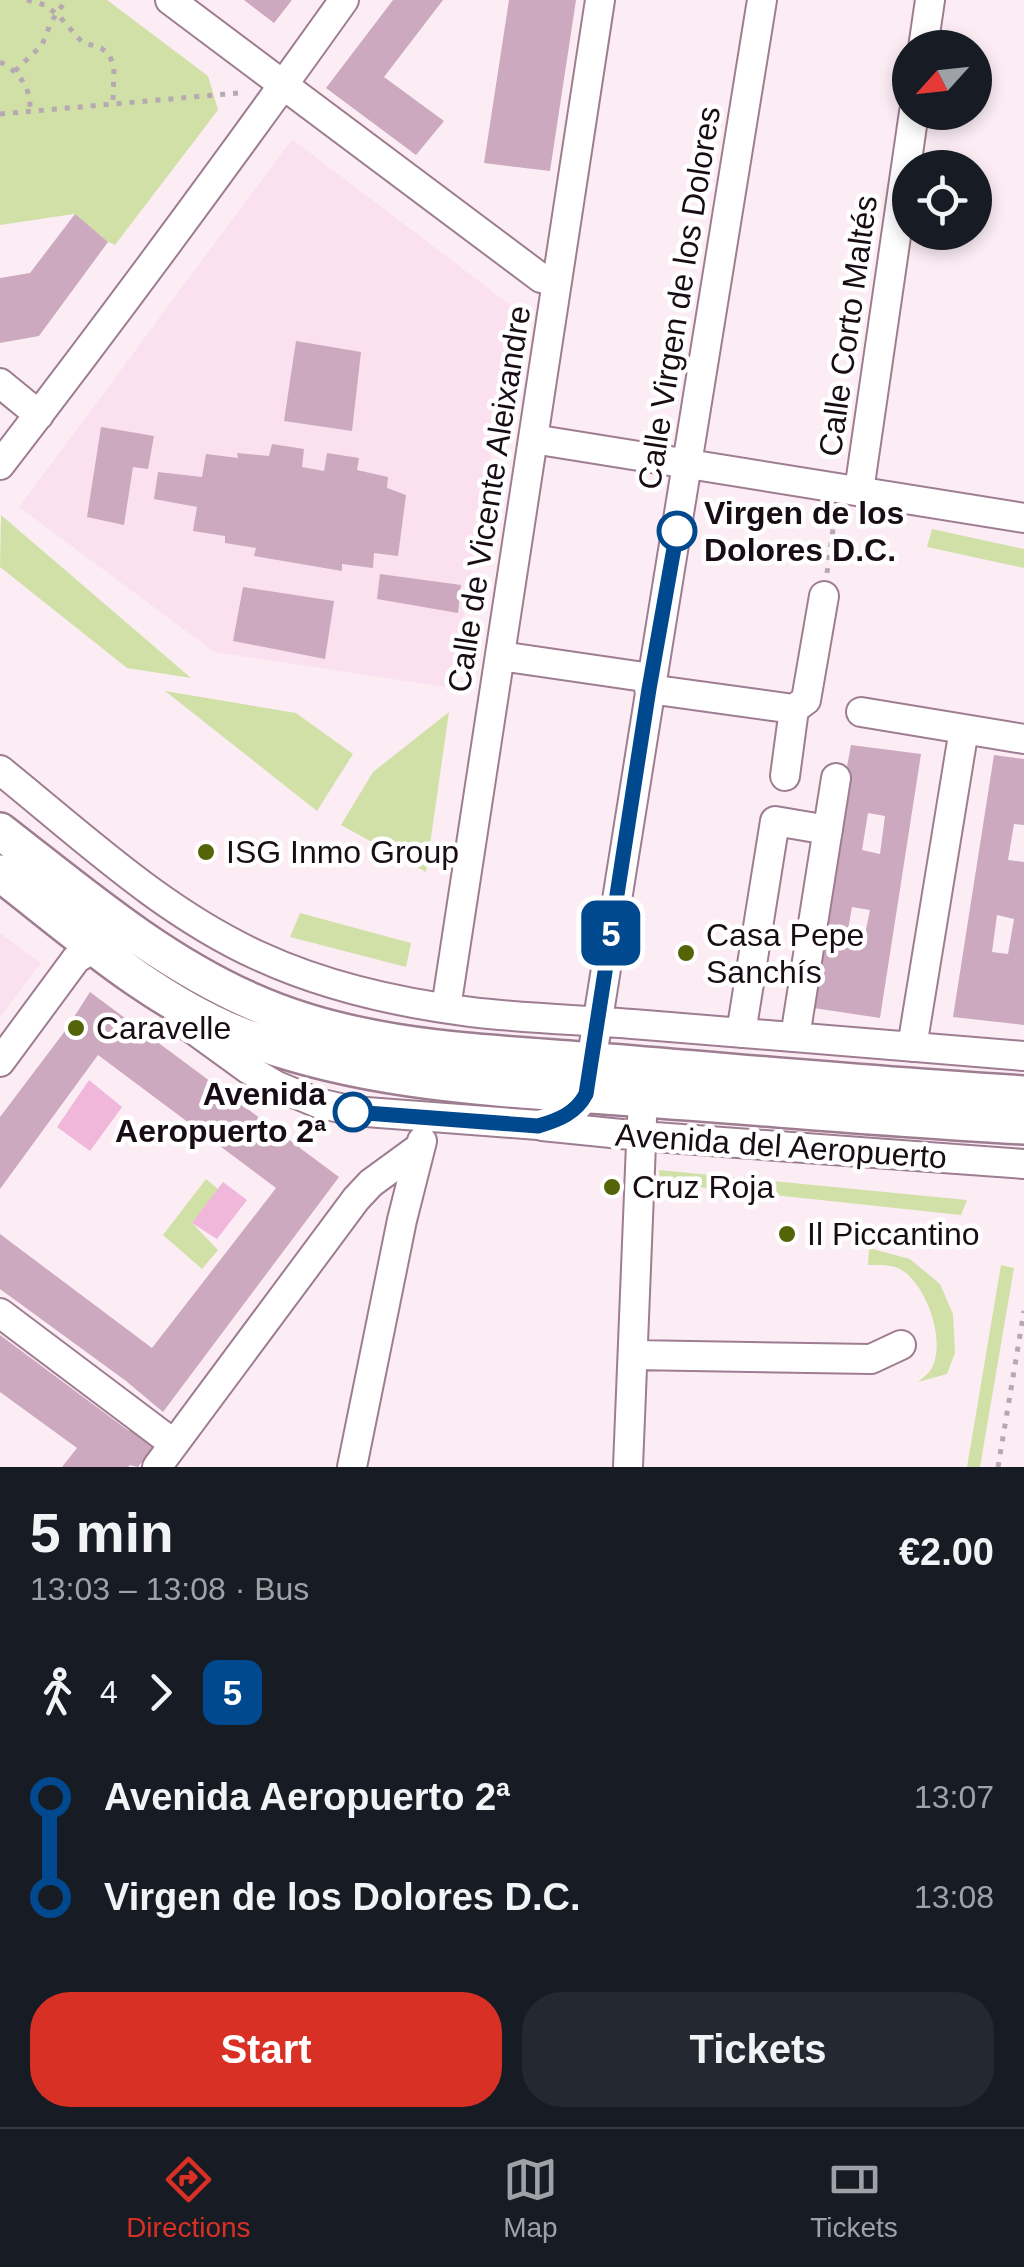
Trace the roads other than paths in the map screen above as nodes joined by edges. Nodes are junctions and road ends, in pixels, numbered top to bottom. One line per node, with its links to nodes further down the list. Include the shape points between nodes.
1 (170, 0): 7 (street)
2 (344, 0): 7 (street)
3 (600, 0): 9 (street, Calle de Vicente Aleixandre)
4 (762, 0): 14 (street, Calle Virgen de los Dolores)
5 (930, 0): 6 (street)
6 (926, 30)
7 (284, 85): 9 (street, via 541,278); 11 (street)
8 (911, 130): 15 (street, Calle Corto Maltés)
9 (557, 282): 12 (street, Calle de Vicente Aleixandre)
10 (0, 383): 11 (street)
11 (39, 414): 13 (street)
12 (533, 439): 14 (street); 18 (street, Calle de Vicente Aleixandre)
13 (0, 465)
14 (688, 466): 15 (street); 19 (street, Calle Virgen de los Dolores)
15 (849, 489): 16 (street)
16 (1024, 518)
17 (824, 596): 20 (street, via 806,700)
18 (500, 656): 19 (street); 32 (street, Calle de Vicente Aleixandre)
19 (650, 684): 20 (street); 33 (street, Calle Virgen de los Dolores)
20 (794, 710): 25 (street)
21 (861, 712): 22 (street)
22 (964, 729): 23 (street); 36 (street)
23 (1024, 739)
24 (0, 770): 32 (street, via 210,931 300,973)
25 (785, 776)
26 (836, 778): 27 (street)
27 (828, 830): 34 (street, via 775,821); 35 (street)
28 (0, 832): 39 (main road, Avenida del Aeropuerto, via 142,940 253,1002 364,1037)
29 (0, 873): 30 (main road, Avenida del Aeropuerto)
30 (95, 947): 31 (main road, Avenida del Aeropuerto); 38 (street, via 76,959)
31 (162, 995): 39 (main road, Avenida del Aeropuerto, via 234,1032 350,1068 490,1088); 42 (street, Avenida del Aeropuerto, via 190,1027 248,1070 334,1108)
32 (446, 1008): 33 (street)
33 (597, 1021): 34 (street); 39 (street)
34 (741, 1033): 35 (street)
35 (795, 1037): 36 (street)
36 (912, 1046): 37 (street)
37 (1024, 1056)
38 (0, 1062)
39 (589, 1077): 40 (main road, Avenida del Aeropuerto); 41 (main road, Avenida del Aeropuerto); 44 (street, Avenida del Aeropuerto, via 580,1106)
40 (643, 1098): 41 (main road, Avenida del Aeropuerto); 45 (street)
41 (1023, 1112)
42 (374, 1113): 43 (street, Avenida del Aeropuerto); 48 (street, via 391,1142)
43 (444, 1119): 44 (street, Avenida del Aeropuerto); 46 (street)
44 (538, 1126): 45 (street, Avenida del Aeropuerto)
45 (641, 1136): 47 (street, Avenida del Aeropuerto); 51 (street)
46 (419, 1148): 48 (street); 54 (street)
47 (1024, 1164)
48 (370, 1183): 52 (street)
49 (0, 1314): 52 (street)
50 (900, 1345): 51 (street, via 871,1359)
51 (633, 1355): 55 (street)
52 (174, 1444): 53 (street)
53 (157, 1467)
54 (352, 1467)
55 (628, 1467)

